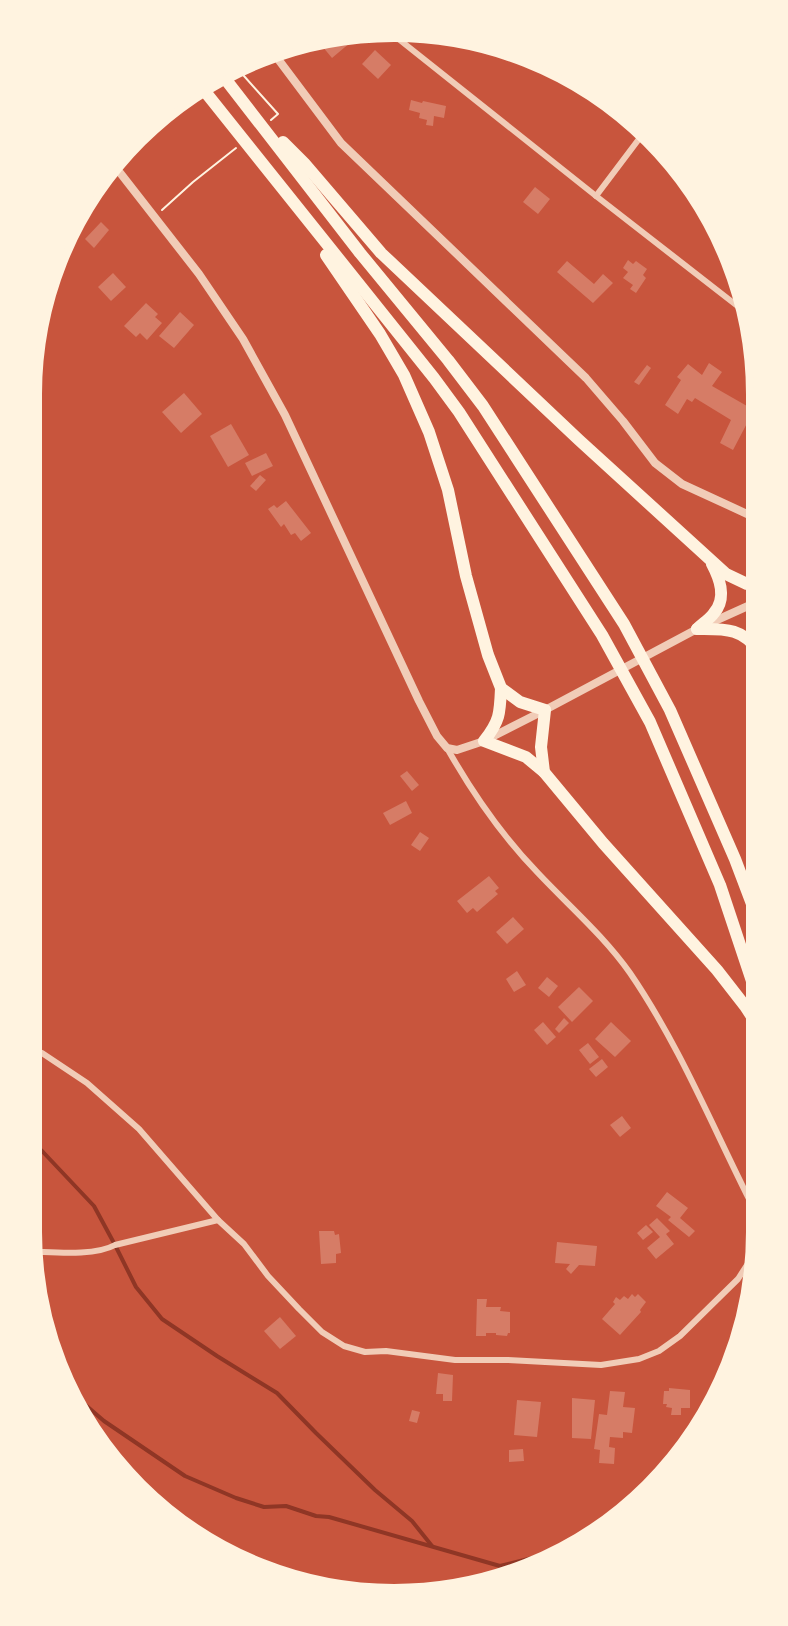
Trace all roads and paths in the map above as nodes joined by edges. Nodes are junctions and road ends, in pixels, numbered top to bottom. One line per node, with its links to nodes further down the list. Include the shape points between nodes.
1 (397, 38): 10 (street)
2 (277, 57): 13 (street, via 341,143 586,378 655,463 682,484)
3 (226, 80): 5 (highway)
4 (205, 92): 8 (highway)
5 (253, 114): 14 (highway, via 304,162 381,253); 24 (highway, via 483,406 624,624 670,710)
6 (641, 137): 10 (street)
7 (117, 169): 11 (street)
8 (276, 181): 19 (highway, via 404,375 429,432 447,490 466,576); 25 (highway, via 459,412 602,635 650,722 720,885)
9 (193, 182): 11 (path)
10 (596, 196): 12 (street)
11 (154, 218): 22 (street, via 199,274 243,339 285,416 419,701)
12 (740, 308)
13 (750, 516)
14 (710, 560): 15 (highway, via 726,574); 17 (highway, via 721,585 721,598 716,612)
15 (750, 585)
16 (750, 605): 17 (street)
17 (697, 629): 18 (highway, via 736,632); 20 (street)
18 (750, 641)
19 (501, 688): 20 (highway, via 520,702); 21 (highway, via 500,712)
20 (545, 710): 21 (street); 23 (highway, via 541,747)
21 (484, 741): 22 (street, via 457,750); 23 (highway, via 526,757)
22 (447, 748): 28 (street, via 502,833 607,944 629,973 686,1071)
23 (544, 772): 26 (highway)
24 (750, 899)
25 (750, 972)
26 (750, 1012)
27 (38, 1051): 29 (street, via 87,1083 139,1129)
28 (750, 1202)
29 (218, 1220): 30 (street, via 107,1250 41,1252); 31 (street, via 322,1332 344,1346 365,1352 455,1360 601,1365 639,1359 680,1336 738,1279)
30 (38, 1255)
31 (749, 1262)

